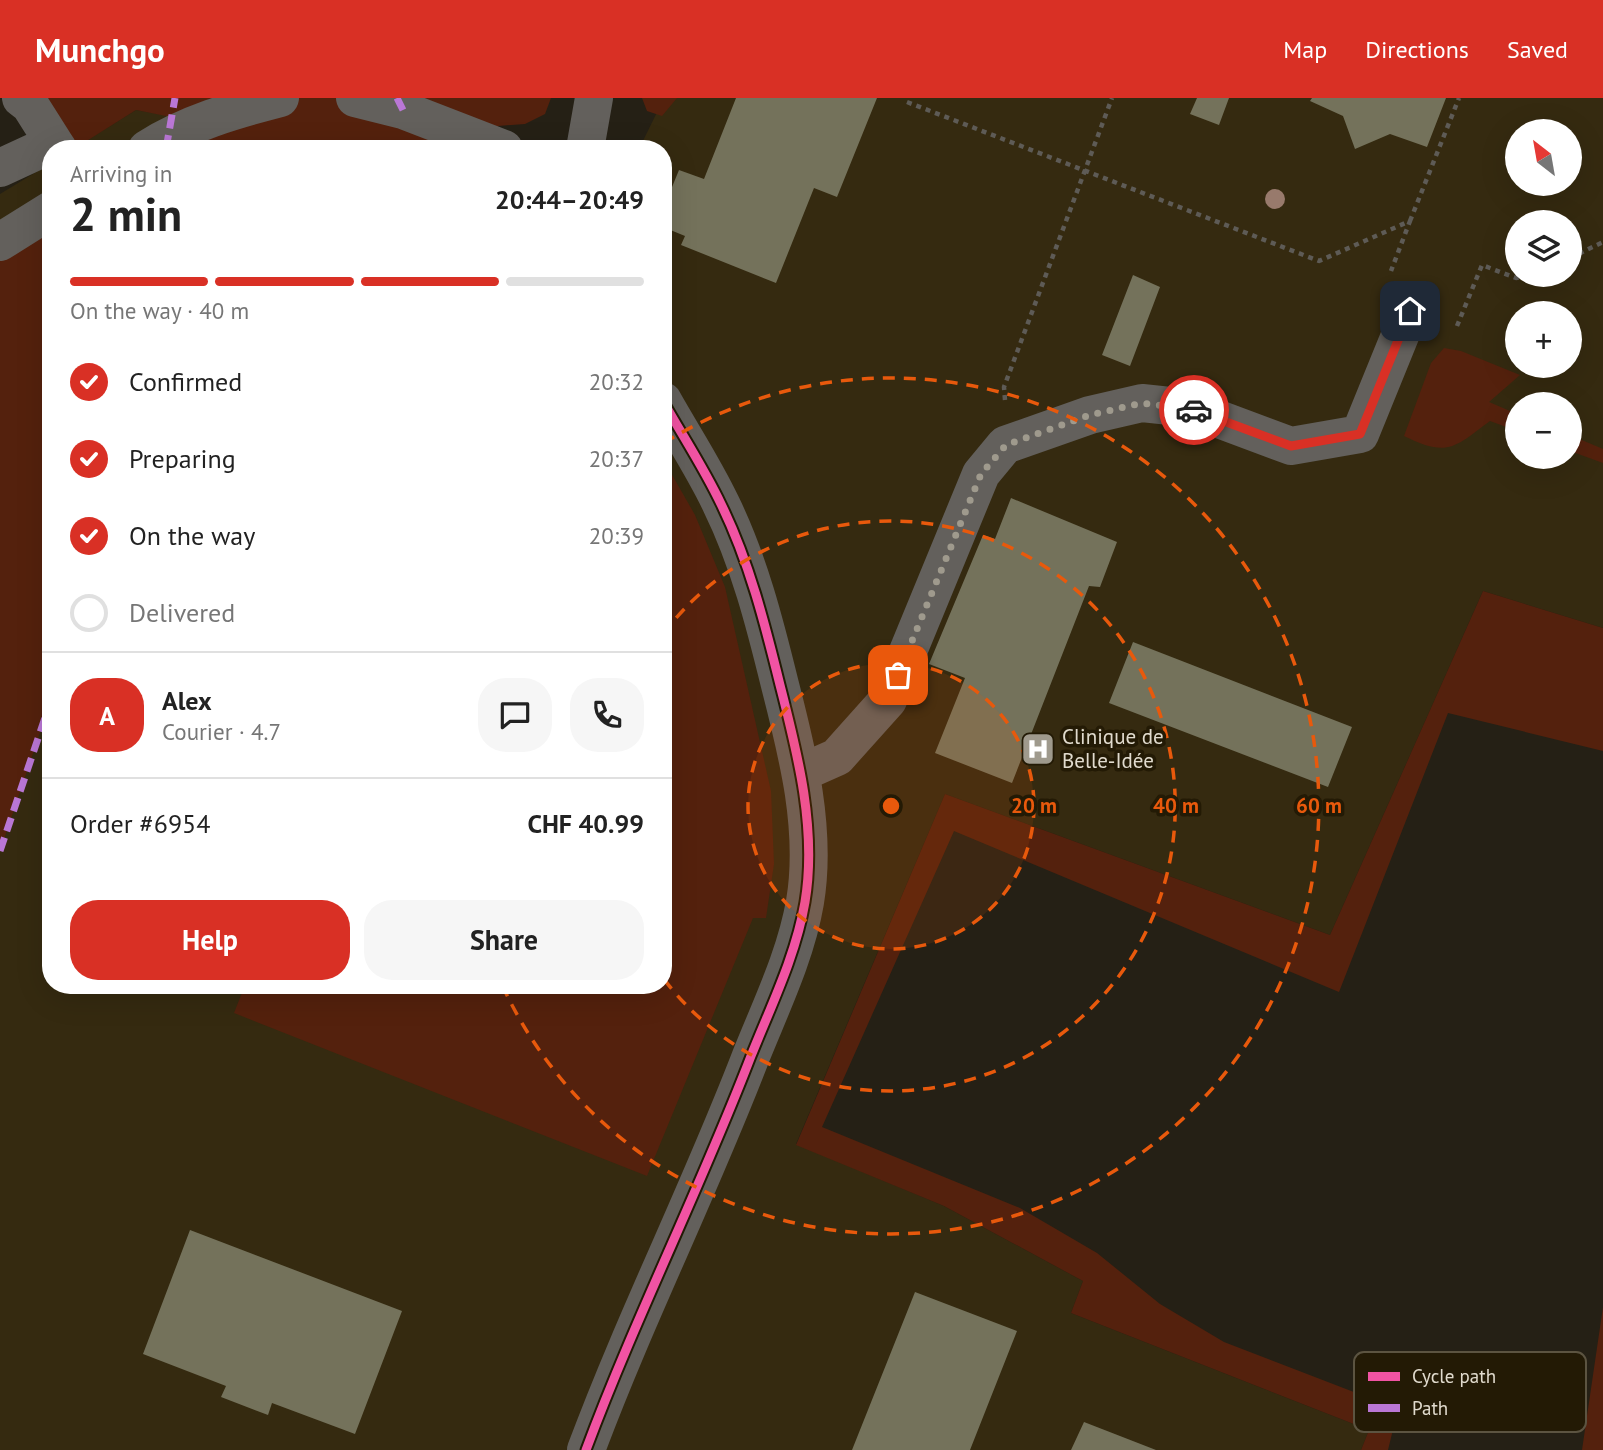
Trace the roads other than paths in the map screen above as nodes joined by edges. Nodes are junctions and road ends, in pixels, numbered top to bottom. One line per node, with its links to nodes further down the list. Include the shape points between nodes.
1 (21, 98): 5 (street)
2 (280, 98): 6 (street, via 234,110)
3 (355, 98): 7 (street, via 403,110)
4 (594, 98): 8 (street)
5 (52, 140)
6 (162, 140)
7 (481, 140)
8 (587, 140)
9 (42, 151): 10 (street)
10 (0, 167)
11 (42, 216): 12 (street)
12 (0, 242)
13 (1410, 311): 15 (street, via 1360,434 1291,446 1189,408 1142,403 1090,415 1006,445 981,474 888,700 837,757)
14 (672, 417): 15 (street, via 721,503 747,566)
15 (801, 773): 16 (street, via 810,855 795,944 712,1158 625,1346)
16 (586, 1450)

